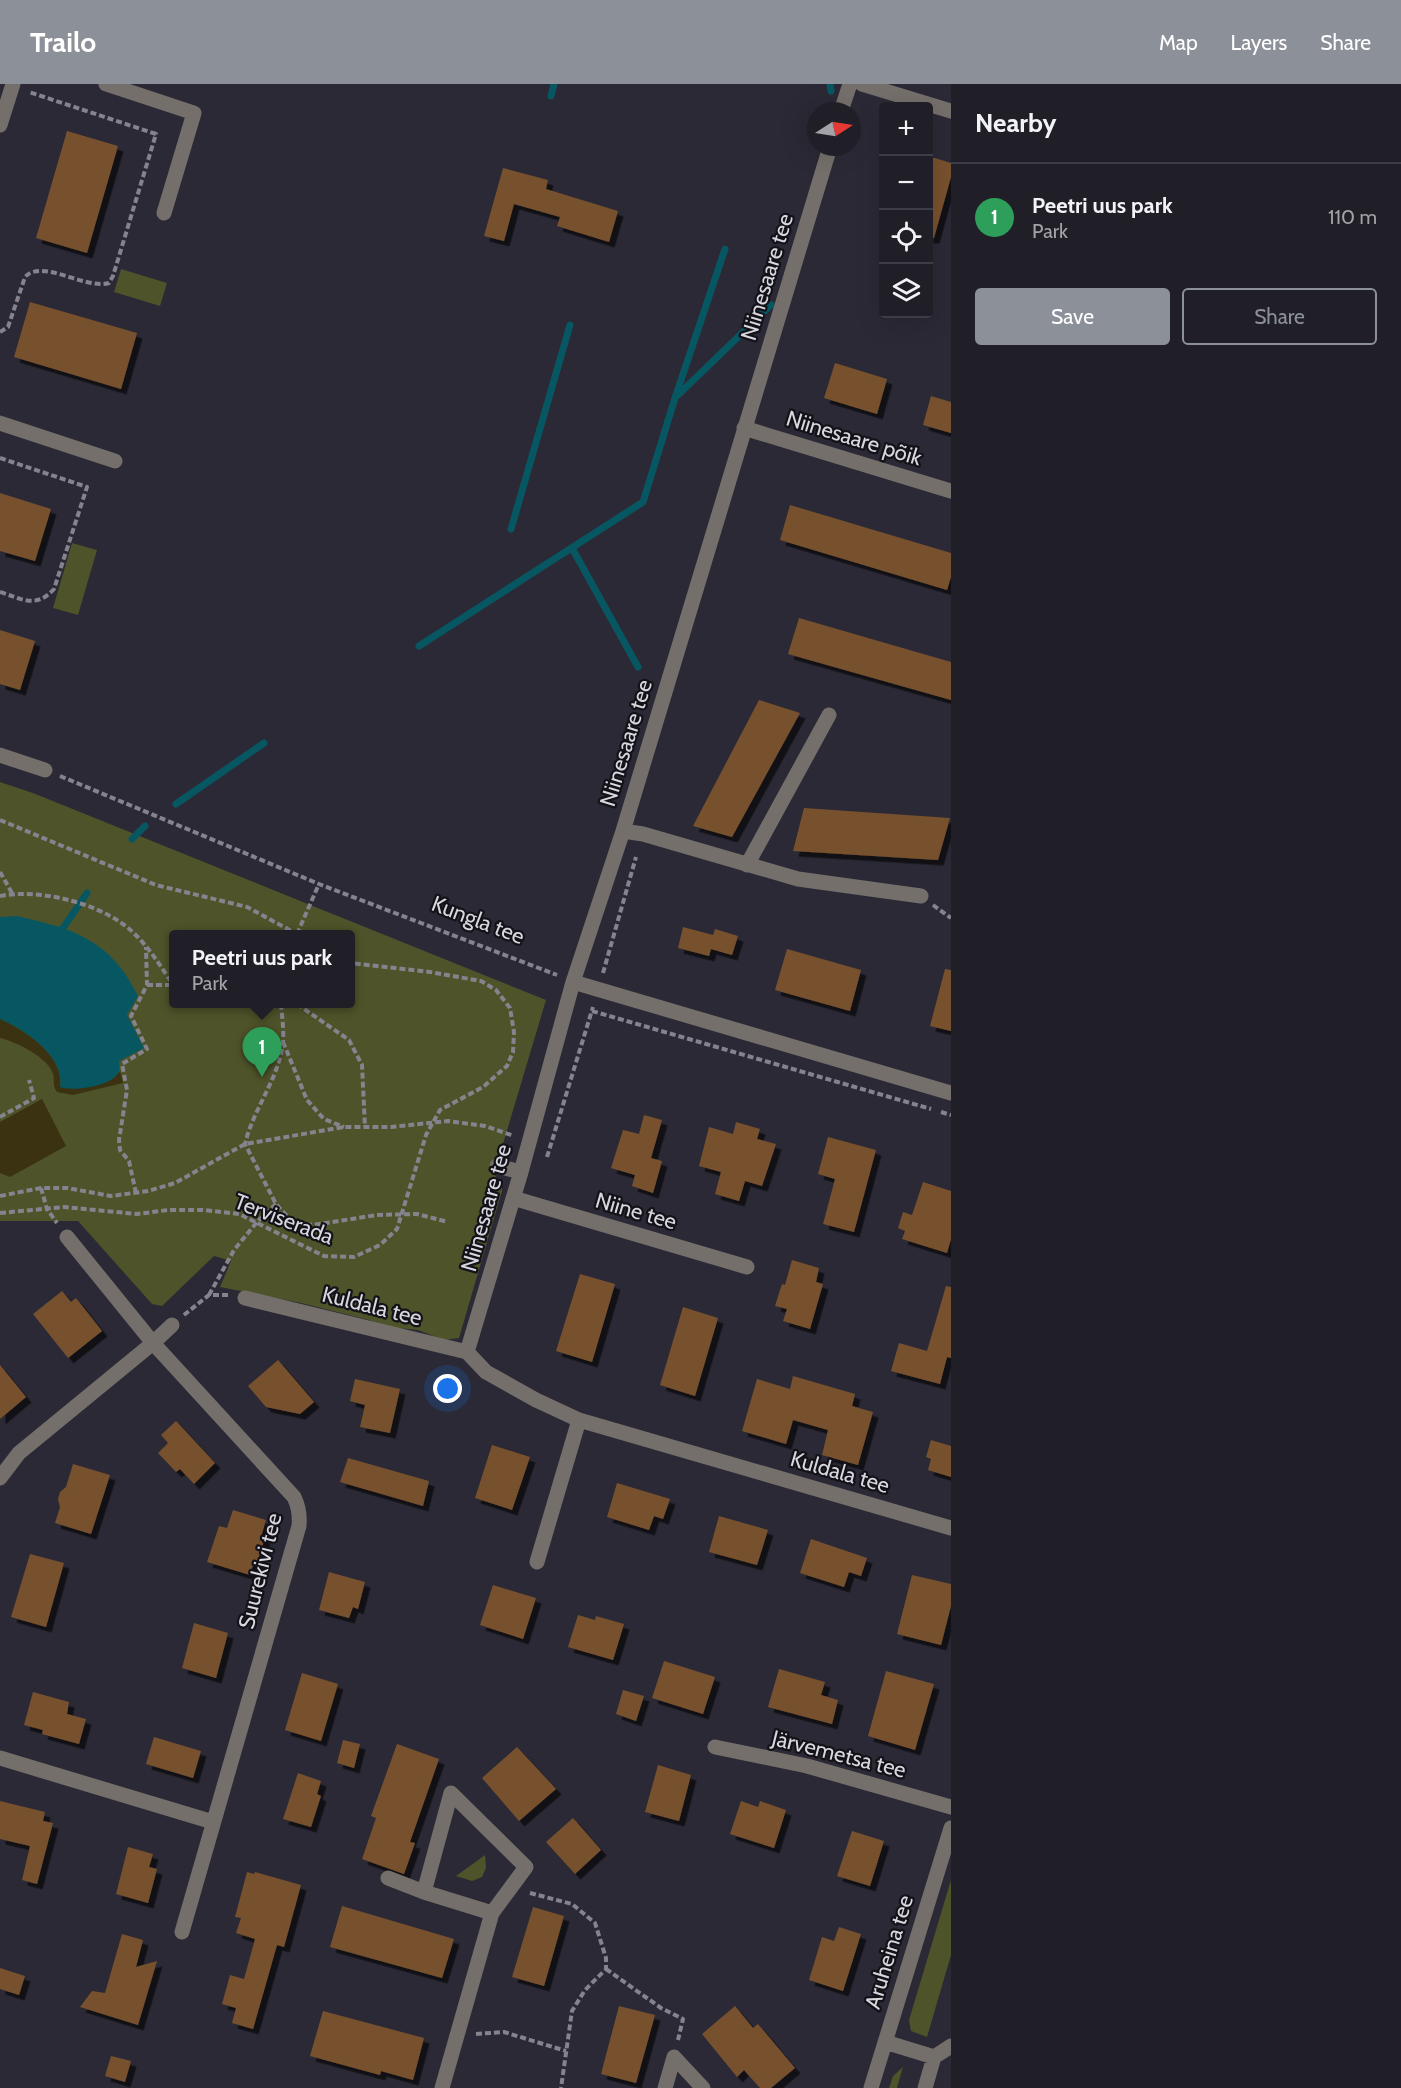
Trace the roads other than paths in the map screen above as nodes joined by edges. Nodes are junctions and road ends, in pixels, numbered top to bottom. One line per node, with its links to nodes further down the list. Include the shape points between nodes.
1 (106, 84): 9 (street, via 194,113)
2 (850, 84): 5 (street)
3 (862, 84): 6 (street)
4 (20, 88): 7 (street)
5 (844, 102)
6 (951, 111)
7 (0, 125)
8 (827, 156): 11 (street, Niinesaare tee)
9 (164, 213)
10 (0, 423): 12 (street)
11 (744, 428): 13 (street, Niinesaare põik); 17 (street, Niinesaare tee)
12 (115, 460)
13 (951, 491)
14 (829, 715): 18 (street)
15 (0, 755): 16 (street)
16 (45, 770)
17 (623, 831): 18 (street); 20 (street, Niinesaare tee)
18 (747, 865): 19 (street, via 798,879)
19 (921, 896)
20 (573, 982): 21 (street); 23 (street, Niinesaare tee)
21 (951, 1093)
22 (497, 1166): 23 (street)
23 (521, 1172): 24 (street, Niinesaare tee)
24 (513, 1198): 26 (street, Niine tee); 30 (street, Niinesaare tee)
25 (67, 1237): 29 (street, Suurekivi tee)
26 (747, 1267)
27 (245, 1298): 30 (street, Kuldala tee)
28 (172, 1324): 29 (street)
29 (153, 1342): 32 (street, via 19,1453); 38 (street, Suurekivi tee, via 294,1497 300,1515)
30 (467, 1352): 31 (street, Kuldala tee, via 486,1372)
31 (579, 1420): 33 (street, Kuldala tee); 34 (street)
32 (0, 1478)
33 (951, 1528)
34 (537, 1562)
35 (714, 1747): 37 (street, Järvemetsa tee, via 807,1766)
36 (0, 1758): 38 (street)
37 (951, 1807)
38 (213, 1822): 43 (street, Suurekivi tee)
39 (951, 1828): 44 (street, Aruheina tee)
40 (388, 1878): 41 (street)
41 (424, 1892): 42 (street); 42 (street, via 451,1793 525,1867)
42 (492, 1913): 47 (street)
43 (182, 1932)
44 (885, 2042): 46 (street); 50 (street, Aruheina tee)
45 (951, 2046): 46 (street)
46 (934, 2057): 51 (street)
47 (442, 2088)
48 (665, 2088): 49 (street, via 674,2056)
49 (703, 2088)
50 (871, 2088)
51 (925, 2088)

